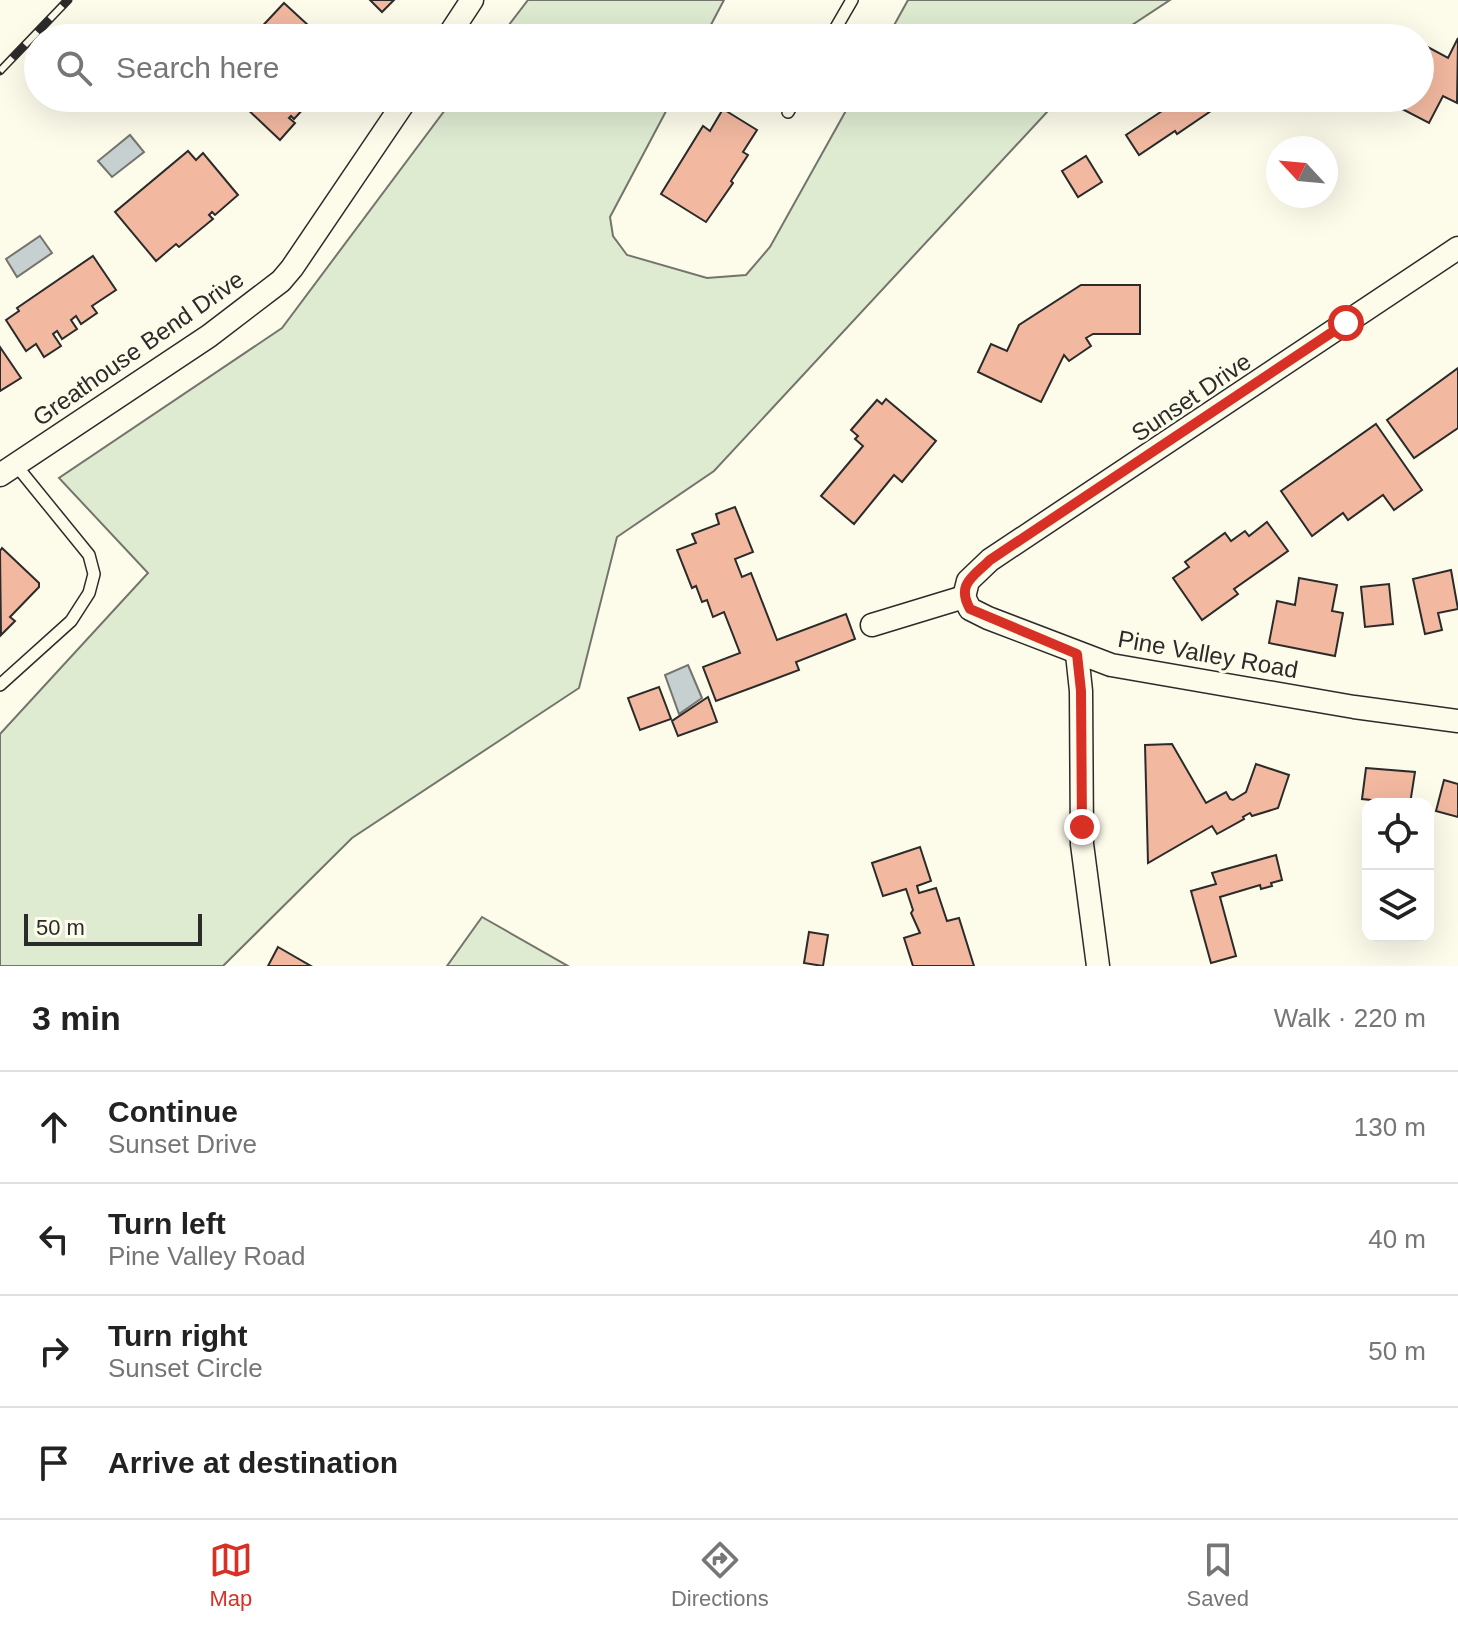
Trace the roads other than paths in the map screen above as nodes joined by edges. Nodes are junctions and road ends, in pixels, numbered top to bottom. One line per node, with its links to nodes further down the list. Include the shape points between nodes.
1 (472, 0): 3 (street)
2 (852, 0): 4 (lane)
3 (456, 24)
4 (838, 24)
5 (398, 112): 7 (street, Greathouse Bend Drive, via 281,281 209,336)
6 (1458, 248): 8 (street, Sunset Drive, via 990,560 968,581)
7 (8, 470): 11 (lane, via 89,555 94,574 71,621)
8 (964, 597): 9 (street); 10 (street, Pine Valley Road, via 970,609)
9 (872, 625)
10 (1077, 654): 12 (street, Pine Valley Road, via 1195,680); 13 (street, via 1082,844)
11 (0, 685)
12 (1458, 721)
13 (1098, 966)

